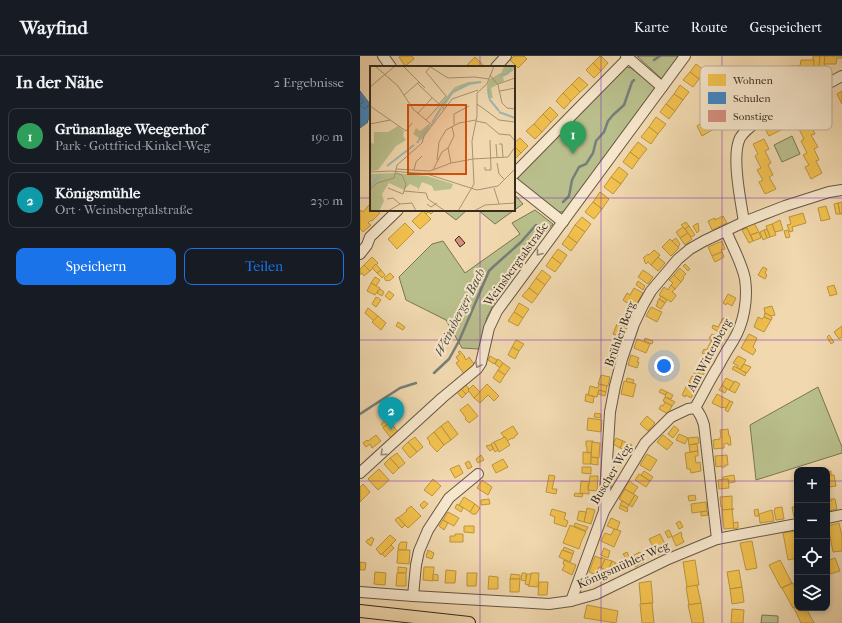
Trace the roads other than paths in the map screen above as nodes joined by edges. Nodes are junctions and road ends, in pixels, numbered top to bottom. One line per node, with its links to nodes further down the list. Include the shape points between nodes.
1 (384, 56): 5 (street)
2 (506, 56): 6 (street)
3 (685, 56): 9 (street, Weinsbergtalstraße)
4 (627, 57): 9 (street); 11 (street)
5 (390, 66)
6 (497, 66)
7 (842, 76): 8 (street)
8 (832, 81)
9 (662, 87): 15 (street, Weinsbergtalstraße)
10 (747, 130): 16 (street, via 740,138 736,157)
11 (515, 173)
12 (515, 184): 15 (street)
13 (842, 190): 16 (street, Brühler Berg, via 785,206)
14 (397, 211): 18 (street, via 370,237)
15 (562, 222): 20 (street, Weinsbergtalstraße, one-way to 20, via 497,311 489,328 477,370 442,398)
16 (744, 222): 17 (street, Brühler Berg)
17 (726, 231): 19 (street, Am Wittenberg, via 745,280 745,309 734,340); 22 (street, Brühler Berg, via 690,249 678,259 652,291 634,324 622,359 610,412)
18 (360, 254)
19 (695, 408): 22 (street, Buscher Weg, via 672,417 645,443); 26 (street, Am Wittenberg, via 704,425)
20 (360, 473)
21 (478, 474): 28 (street, via 449,498 428,530 419,551)
22 (604, 511): 29 (street, Buscher Weg)
23 (842, 515): 24 (street)
24 (830, 517)
25 (794, 525): 26 (street, Königsmühler Weg)
26 (718, 539): 29 (street, Königsmühler Weg, via 666,560 596,594)
27 (360, 592): 28 (street, Königsmühler Weg)
28 (413, 596): 29 (street, Königsmühler Weg, via 549,604)
29 (571, 601)
30 (360, 611): 31 (main road)
31 (469, 623)

